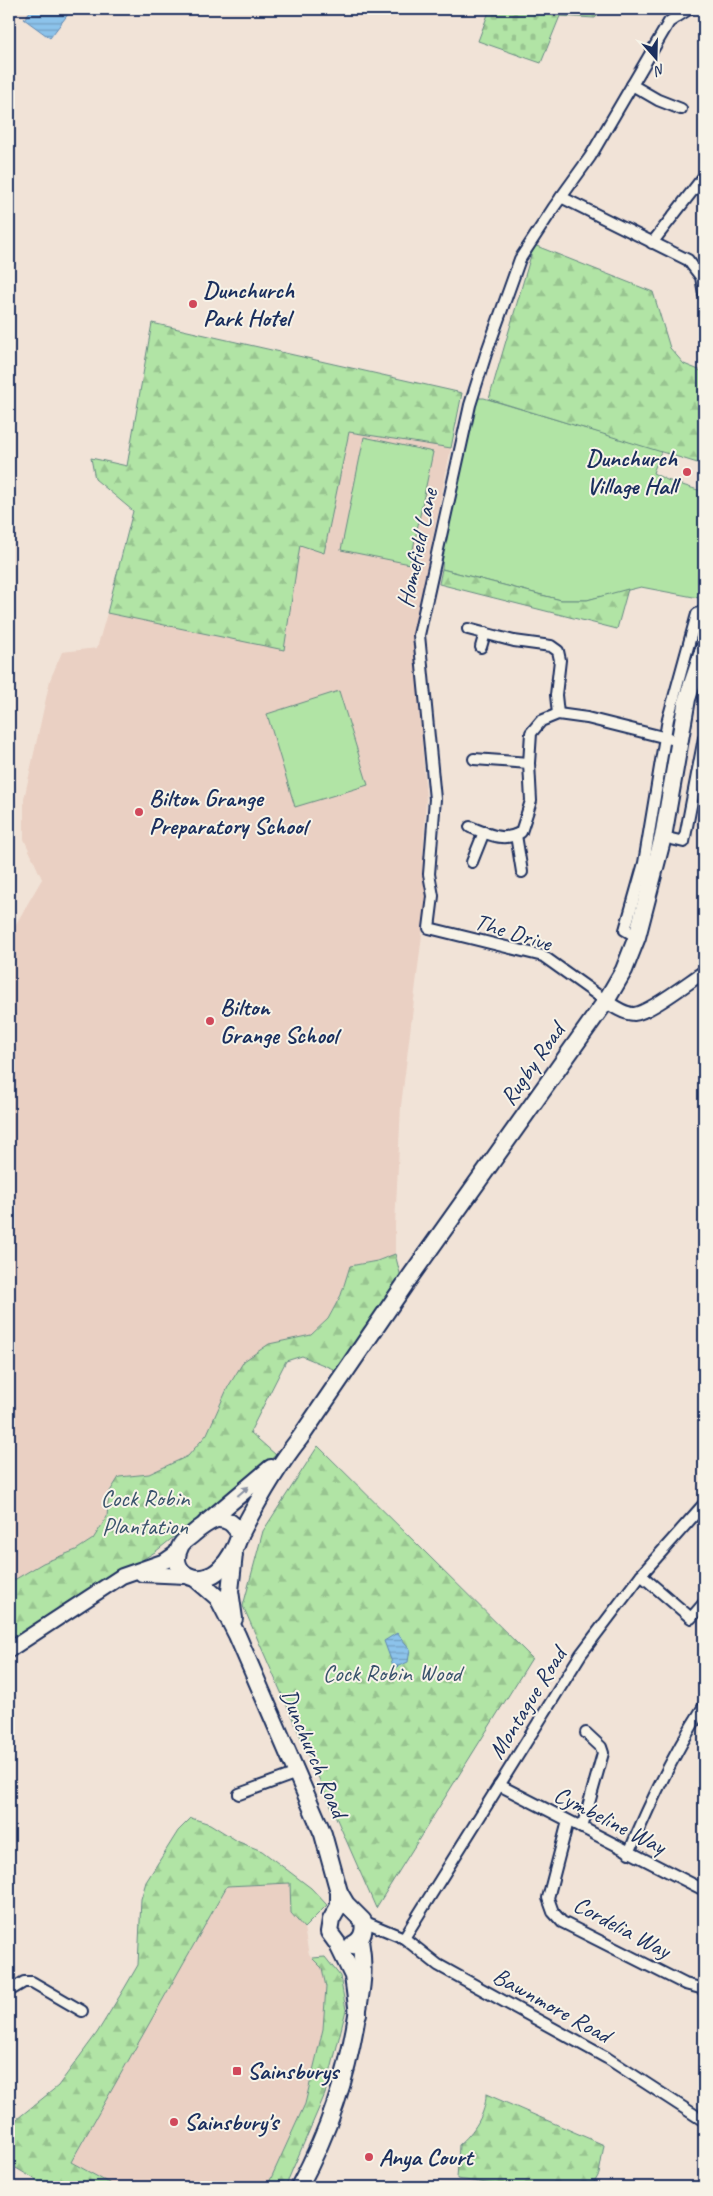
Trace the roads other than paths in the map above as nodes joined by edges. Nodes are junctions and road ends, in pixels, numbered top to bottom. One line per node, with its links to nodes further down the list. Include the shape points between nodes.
1 (689, 9): 2 (street, Homefield Lane, via 668,22)
2 (632, 85): 3 (street); 5 (street, Homefield Lane, via 590,157)
3 (680, 109)
4 (704, 176): 6 (street)
5 (561, 197): 6 (street); 25 (street, Homefield Lane, via 520,258 486,354 455,468 420,630 436,799 429,874 433,896)
6 (652, 243): 7 (street, via 688,260 701,277)
7 (704, 294)
8 (704, 610): 14 (street, via 697,614)
9 (468, 629): 10 (street)
10 (484, 633): 11 (street); 13 (street, via 551,646 558,651)
11 (481, 647)
12 (704, 649): 14 (main road, Rugby Road, via 687,699)
13 (558, 714): 16 (street); 18 (street, via 541,721 531,733)
14 (676, 720): 16 (main road, Rugby Road)
15 (704, 738): 22 (street, via 683,846)
16 (672, 739): 22 (main road, Rugby Road); 26 (street, via 625,930)
17 (474, 759): 18 (street)
18 (529, 763): 21 (street, via 531,801 526,822)
19 (470, 827): 20 (street)
20 (484, 832): 21 (street, via 507,838); 23 (street)
21 (516, 835): 24 (street)
22 (663, 837): 26 (main road, Rugby Road)
23 (472, 862)
24 (522, 872)
25 (429, 928): 28 (street, The Drive, via 543,956)
26 (637, 937): 28 (main road, Rugby Road, via 624,970)
27 (704, 972): 28 (street, via 634,1014)
28 (606, 1001): 29 (main road, Rugby Road)
29 (285, 1456): 31 (main road, one-way to 29); 32 (main road, Dunchurch Road, via 265,1486)
30 (704, 1504): 35 (street, Montague Road)
31 (206, 1523): 32 (main road, via 222,1519 229,1521); 33 (main road, via 183,1542)
32 (237, 1542): 36 (main road, via 222,1568 206,1578); 38 (main road, Dunchurch Road, via 231,1568 230,1601)
33 (178, 1552): 34 (main road, via 165,1561); 36 (main road, via 180,1566)
34 (132, 1574): 36 (main road, via 168,1573); 39 (main road, via 122,1576)
35 (641, 1575): 37 (street, via 691,1618); 43 (street, Montague Road, via 581,1654)
36 (191, 1577): 38 (main road, Dunchurch Road, via 218,1598)
37 (704, 1603)
38 (237, 1635): 42 (main road, Dunchurch Road)
39 (9, 1650)
40 (704, 1706): 47 (street, via 683,1739)
41 (586, 1733): 46 (street, via 603,1753)
42 (297, 1773): 44 (street); 49 (main road, Dunchurch Road, via 323,1834)
43 (499, 1785): 45 (street, Cymbeline Way); 52 (street, Montague Road)
44 (239, 1794)
45 (568, 1821): 46 (street, Cymbeline Way); 54 (street, Cordelia Way, via 548,1898 553,1912 562,1922 685,1984)
46 (582, 1828): 47 (street, Cymbeline Way)
47 (629, 1853): 48 (street, Cymbeline Way)
48 (704, 1890)
49 (339, 1892): 50 (main road, Dunchurch Road); 51 (main road, Dunchurch Road)
50 (336, 1914): 51 (main road, via 341,1911); 53 (main road, Dunchurch Road, via 329,1932)
51 (363, 1927): 52 (street, Bawnmore Road); 53 (main road, via 349,1946); 57 (main road, Dunchurch Road, via 363,1988)
52 (404, 1938): 58 (street, Bawnmore Road, via 438,1965 607,2058)
53 (337, 1943): 57 (main road, Dunchurch Road, via 353,1976)
54 (704, 1988)
55 (9, 1991): 56 (street, via 24,1982 32,1982)
56 (82, 2011)
57 (358, 2014): 59 (main road, Dunchurch Road, via 349,2065 338,2100)
58 (704, 2121)
59 (299, 2187)

